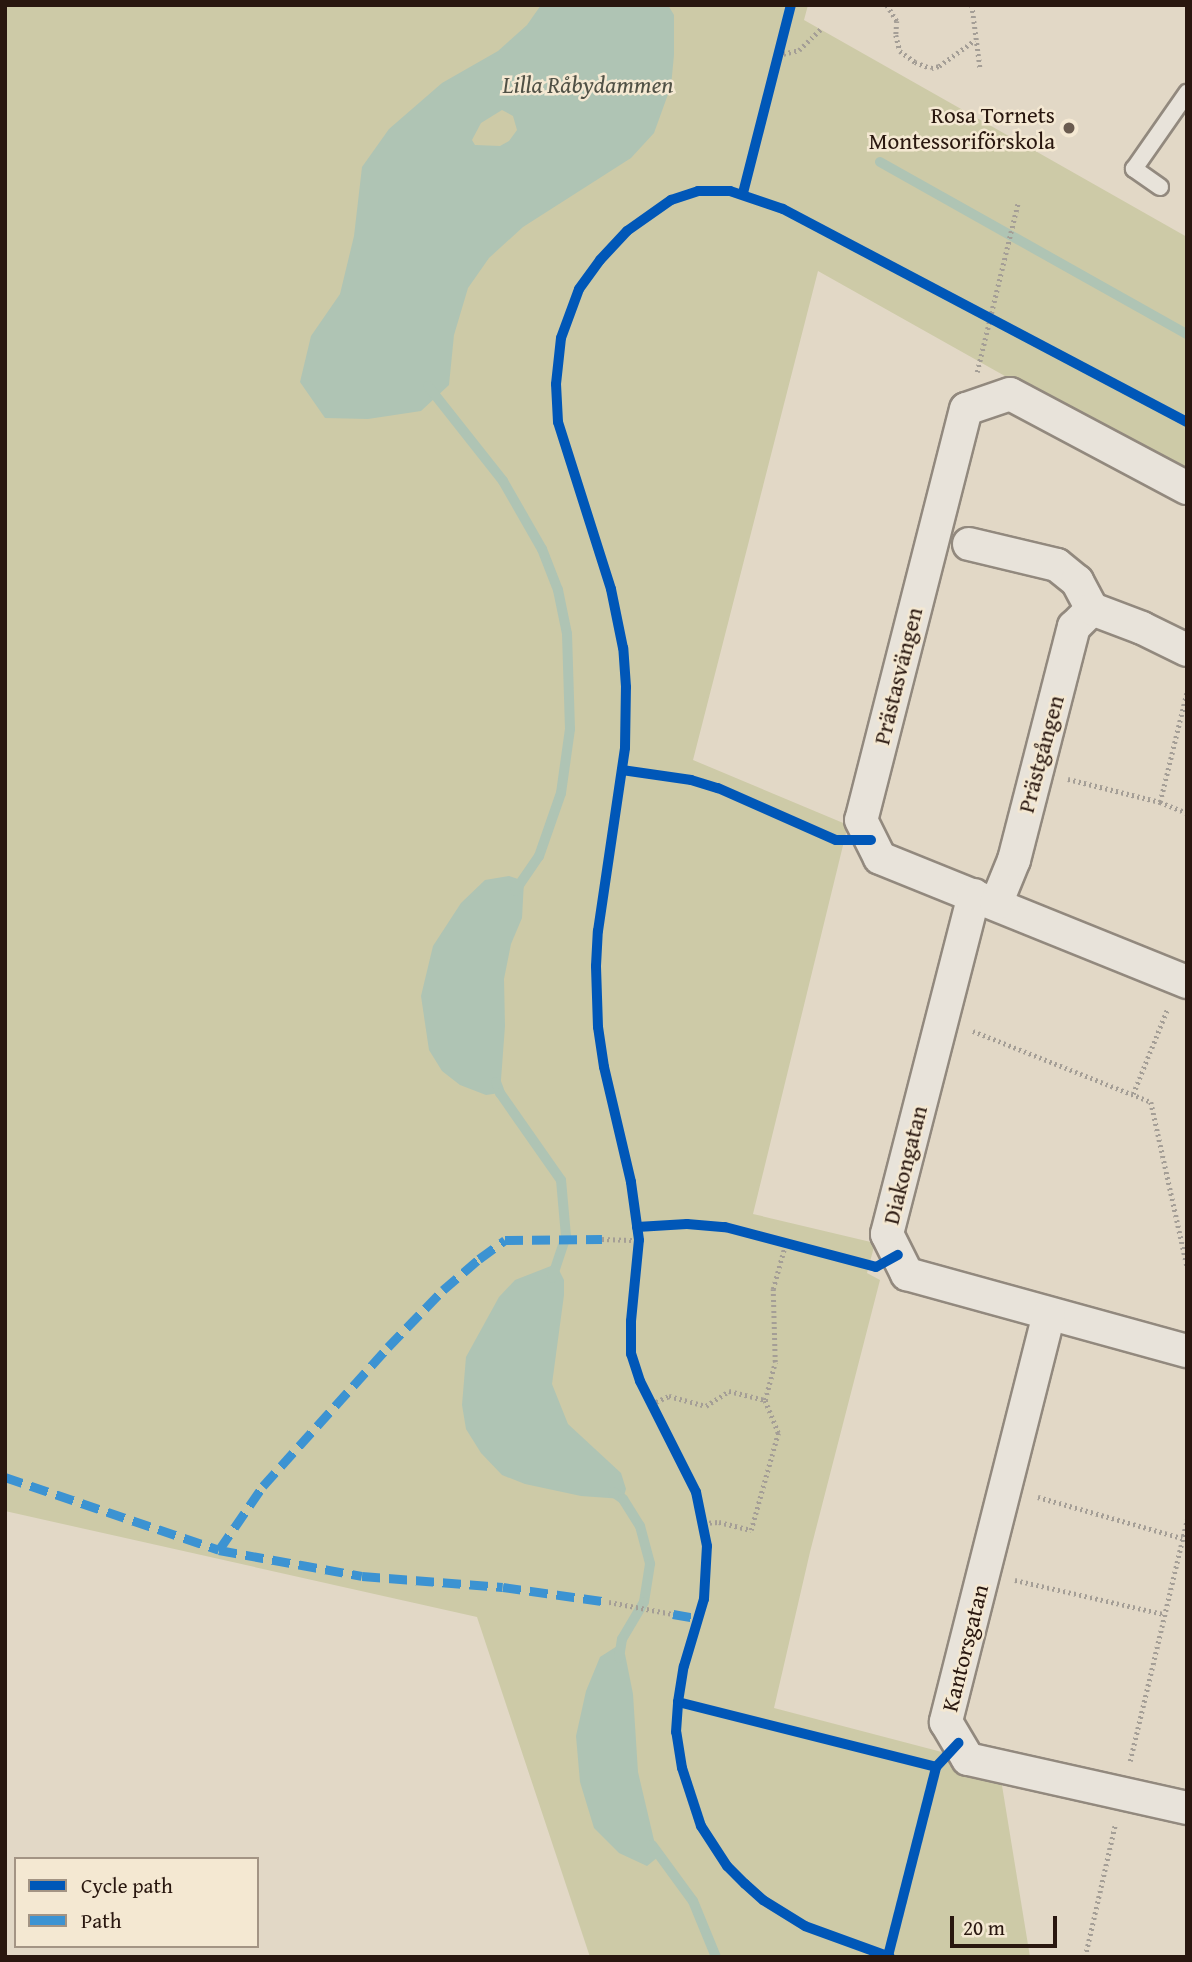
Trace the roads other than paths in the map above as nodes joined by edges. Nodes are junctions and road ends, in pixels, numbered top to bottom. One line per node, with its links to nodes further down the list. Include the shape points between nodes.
1 (1187, 93): 2 (lane, via 1134,169)
2 (1160, 187)
3 (1187, 488): 7 (street, Prästasvängen, via 1010,394 966,409 861,820 880,858)
4 (969, 544): 5 (street, via 1057,565 1077,581)
5 (1093, 609): 6 (street); 7 (street, Prästgången, via 1074,627 1014,860)
6 (1187, 650)
7 (985, 900): 8 (street, Prästasvängen); 9 (street, Diakongatan, via 940,1022 887,1234 907,1273)
8 (1183, 981)
9 (1049, 1314): 10 (street, Diakongatan); 11 (street, Kantorsgatan, via 946,1722 968,1759)
10 (1187, 1351)
11 (1187, 1808)

